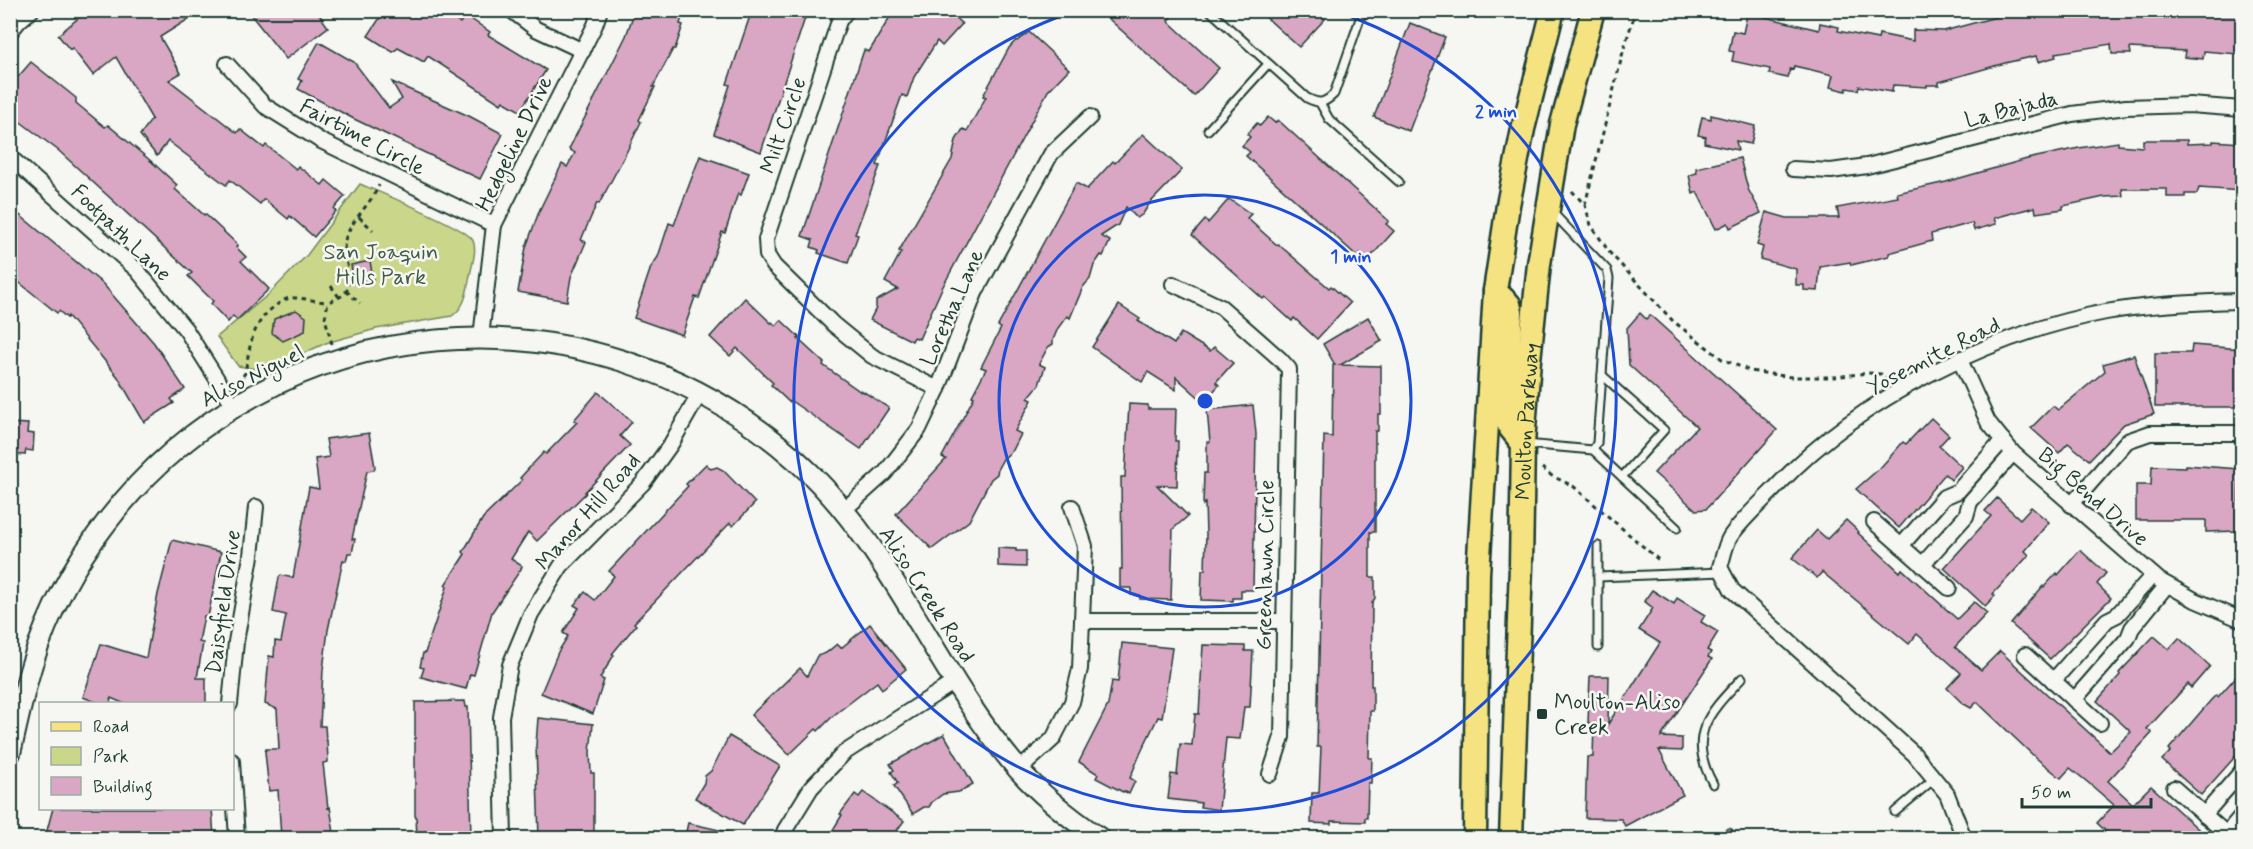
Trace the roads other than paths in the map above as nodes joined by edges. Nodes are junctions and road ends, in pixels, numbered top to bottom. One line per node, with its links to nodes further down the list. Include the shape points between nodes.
1 (32, 10): 9 (street)
2 (511, 10): 10 (street, via 536,29)
3 (600, 10): 10 (street, Hedgeline Drive)
4 (847, 10): 28 (street, Milt Circle, via 839,21 766,238 767,255 834,325 872,357)
5 (1209, 10): 11 (lane)
6 (1363, 10): 13 (lane, via 1334,94)
7 (1553, 10): 23 (main road, Moulton Parkway, via 1521,140)
8 (1593, 10): 20 (main road, Moulton Parkway, via 1562,124)
9 (10, 32)
10 (583, 51): 21 (street, Hedgeline Drive)
11 (1268, 63): 13 (lane, via 1306,98); 16 (lane)
12 (227, 64): 21 (street, Fairtime Circle, via 265,106 321,141)
13 (1320, 102): 19 (lane, via 1329,119)
14 (2242, 109): 18 (street, La Bajada, via 2190,105 2126,107 2022,126 1867,166 1831,171)
15 (1090, 117): 28 (street, Loretha Lane, via 1046,164 975,293)
16 (1208, 130)
17 (10, 157): 30 (street, Footpath Lane, via 138,270 186,330)
18 (1793, 169)
19 (1399, 182)
20 (1549, 208): 27 (lane, via 1607,270); 33 (main road, Moulton Parkway, via 1533,317)
21 (494, 225): 25 (street, Hedgeline Drive)
22 (1173, 284): 56 (street, Greenlawn Circle, via 1221,307 1289,369)
23 (1495, 291): 33 (main road, via 1509,304 1511,313 1505,417); 82 (main road, Moulton Parkway, via 1478,574)
24 (2242, 301): 26 (street, Yosemite Road, via 2172,303 2107,312 2047,326)
25 (480, 337): 29 (street, Aliso Niguel, via 586,350 645,367); 30 (street, Aliso Niguel, via 375,349 282,381)
26 (1960, 360): 32 (street, Big Bend Drive, via 1988,422); 48 (street, Yosemite Road, via 1896,392 1793,470 1730,537 1720,567)
27 (1602, 375): 34 (lane, via 1597,443); 36 (lane, via 1664,429)
28 (938, 390): 42 (street, Loretha Lane, via 919,429 885,473)
29 (700, 393): 42 (street, Aliso Creek Road, via 743,417 796,460); 79 (street, Manor Hill Road, via 643,483 561,566 531,614 510,665 501,717)
30 (234, 406): 66 (street, Aliso Niguel, via 149,474 106,522 75,568 47,623 32,664)
31 (2242, 434): 39 (street, via 2150,433 2127,441)
32 (2002, 440): 35 (street, Big Bend Drive); 37 (street)
33 (1523, 447): 34 (lane); 83 (main road, Moulton Parkway)
34 (1593, 450): 36 (lane)
35 (2013, 453): 38 (street); 39 (street, Big Bend Drive)
36 (1622, 477): 44 (lane)
37 (1958, 491): 38 (street); 46 (street, via 1944,497)
38 (1970, 502): 47 (street, via 1966,516)
39 (2071, 505): 49 (street, Big Bend Drive)
40 (256, 507): 64 (street, Daisyfield Drive)
41 (1072, 507): 55 (street, via 1085,546)
42 (845, 509): 61 (street, Aliso Creek Road)
43 (1874, 522): 46 (street)
44 (1677, 528)
45 (1598, 546): 50 (lane)
46 (1901, 546): 47 (street)
47 (1922, 565): 52 (street)
48 (1723, 572): 50 (lane); 70 (street, via 1732,590 1914,754)
49 (2153, 575): 51 (street, Big Bend Drive); 53 (street)
50 (1598, 577): 58 (lane)
51 (2167, 585): 54 (street, Big Bend Drive); 57 (street)
52 (1949, 588)
53 (2118, 615): 57 (street); 62 (street, via 2107,620)
54 (2242, 620)
55 (1083, 621): 56 (street); 67 (street, via 1080,669 1072,702 1053,738)
56 (1284, 621): 69 (street, Greenlawn Circle, via 1282,737)
57 (2132, 628): 63 (street, via 2128,638)
58 (1598, 647)
59 (2025, 656): 62 (street)
60 (1742, 678): 71 (lane, via 1712,711 1703,728 1702,756)
61 (956, 681): 67 (street, Aliso Creek Road); 80 (street, via 844,753 811,788)
62 (2053, 681): 63 (street)
63 (2074, 700): 65 (street)
64 (230, 702)
65 (2100, 723)
66 (10, 753)
67 (1019, 770): 81 (street, Aliso Creek Road, via 1064,814)
68 (2242, 771): 75 (street)
69 (1270, 774)
70 (1934, 778): 74 (lane); 84 (street, via 1947,794)
71 (1713, 784)
72 (2174, 788): 75 (street)
73 (234, 792): 78 (street)
74 (1895, 812)
75 (2204, 815): 77 (street)
76 (2242, 815): 77 (street)
77 (2228, 836)
78 (237, 838)
79 (504, 838)
80 (782, 838)
81 (1099, 838)
82 (1475, 838)
83 (1511, 838)
84 (1964, 838)

